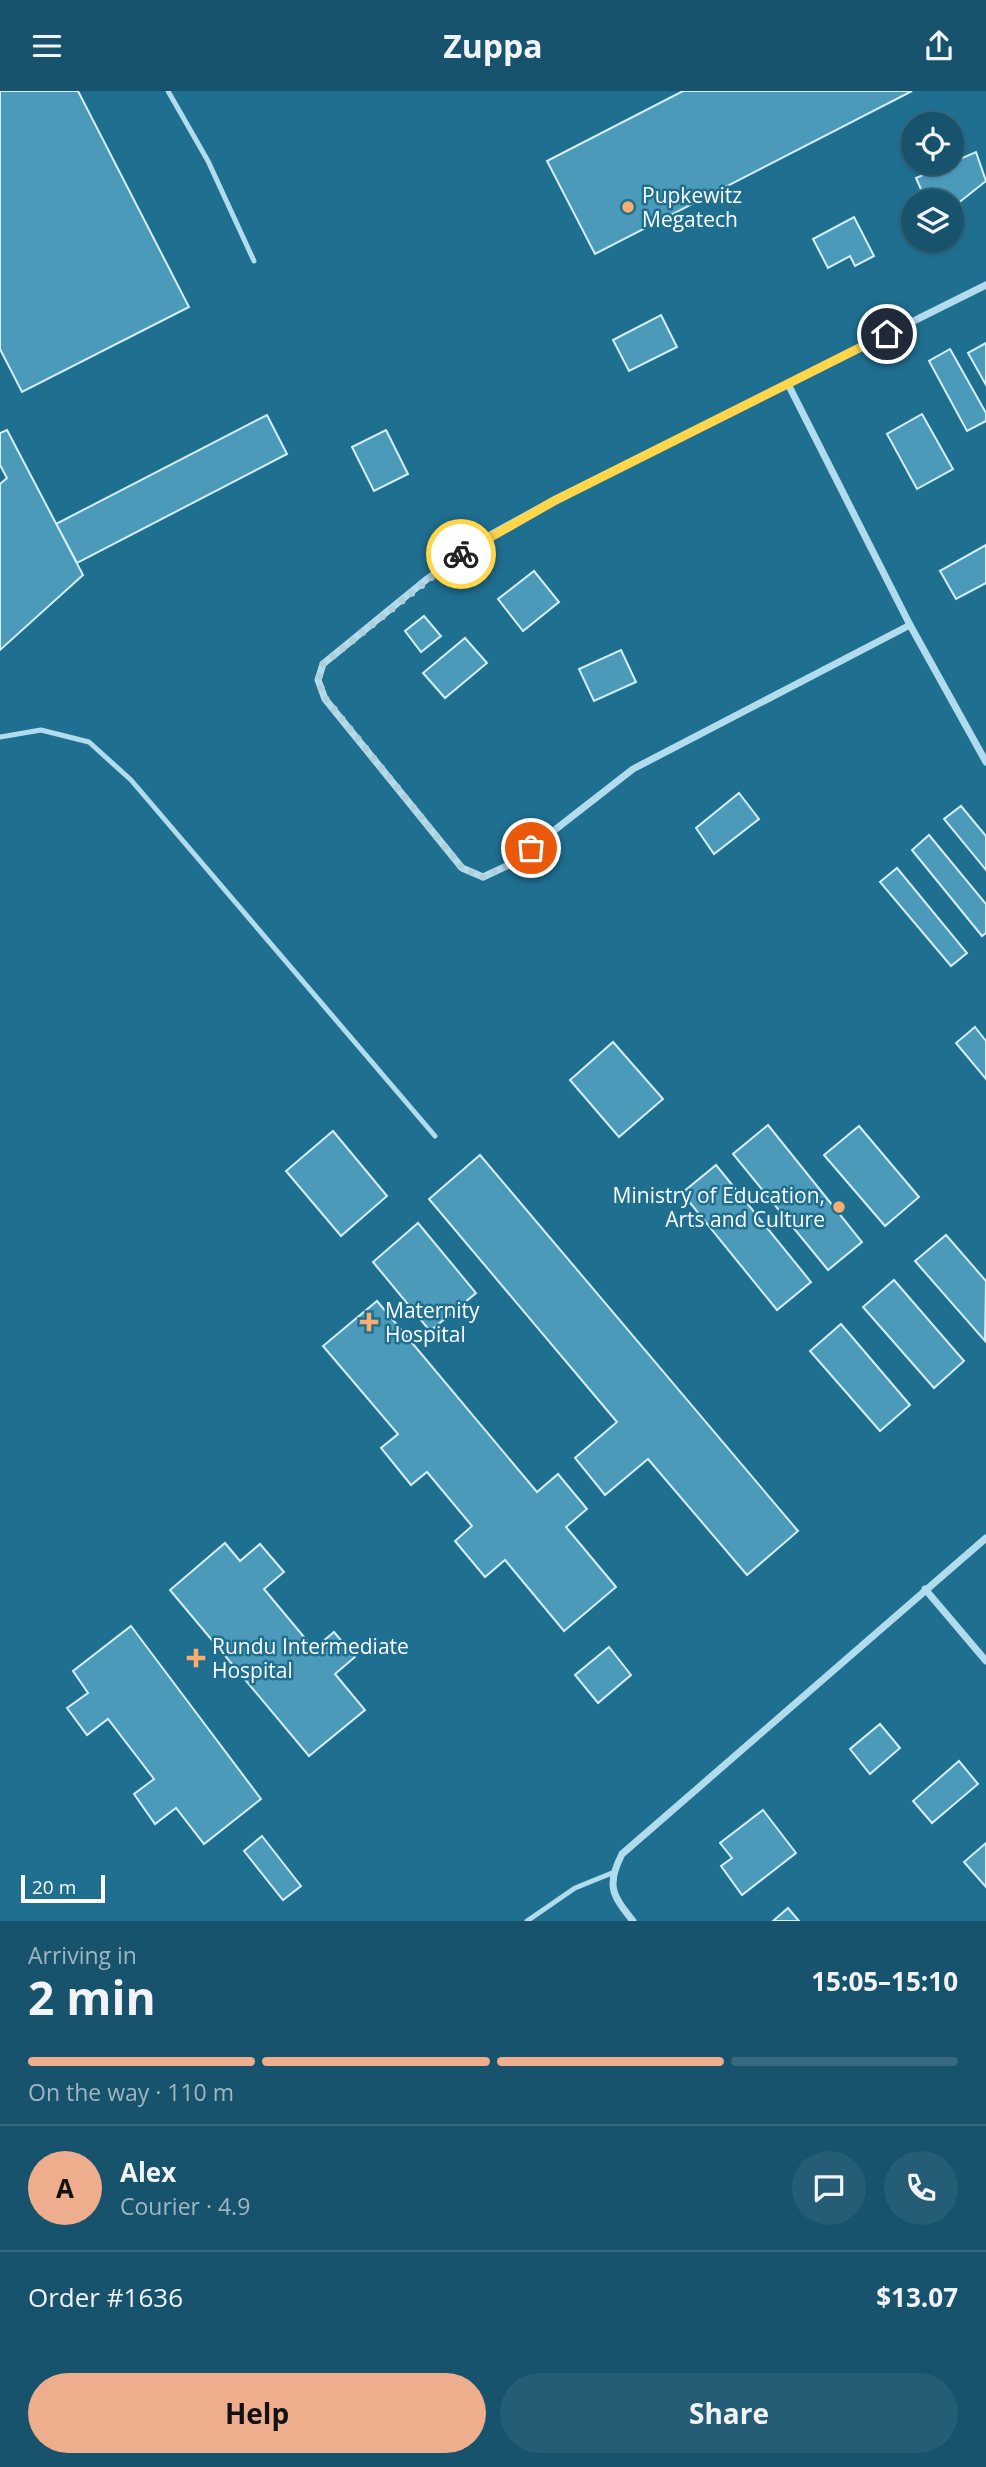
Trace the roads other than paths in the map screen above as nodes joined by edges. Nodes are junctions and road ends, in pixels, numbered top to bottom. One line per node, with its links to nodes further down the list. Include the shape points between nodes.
1 (168, 91): 2 (lane, via 208,161)
2 (254, 261)
3 (986, 285): 4 (street)
4 (788, 384): 5 (street); 5 (street, via 481,540 323,664 318,680 326,699 462,868 483,877 511,864 633,769)
5 (910, 625): 7 (street)
6 (0, 737): 8 (lane, via 41,730 89,742 131,780)
7 (986, 762)
8 (435, 1136)
9 (986, 1538): 10 (street)
10 (925, 1589): 11 (street); 12 (street, via 622,1854)
11 (986, 1661)
12 (612, 1874): 13 (lane, via 575,1888); 14 (street, via 614,1897)
13 (527, 1921)
14 (632, 1921)

